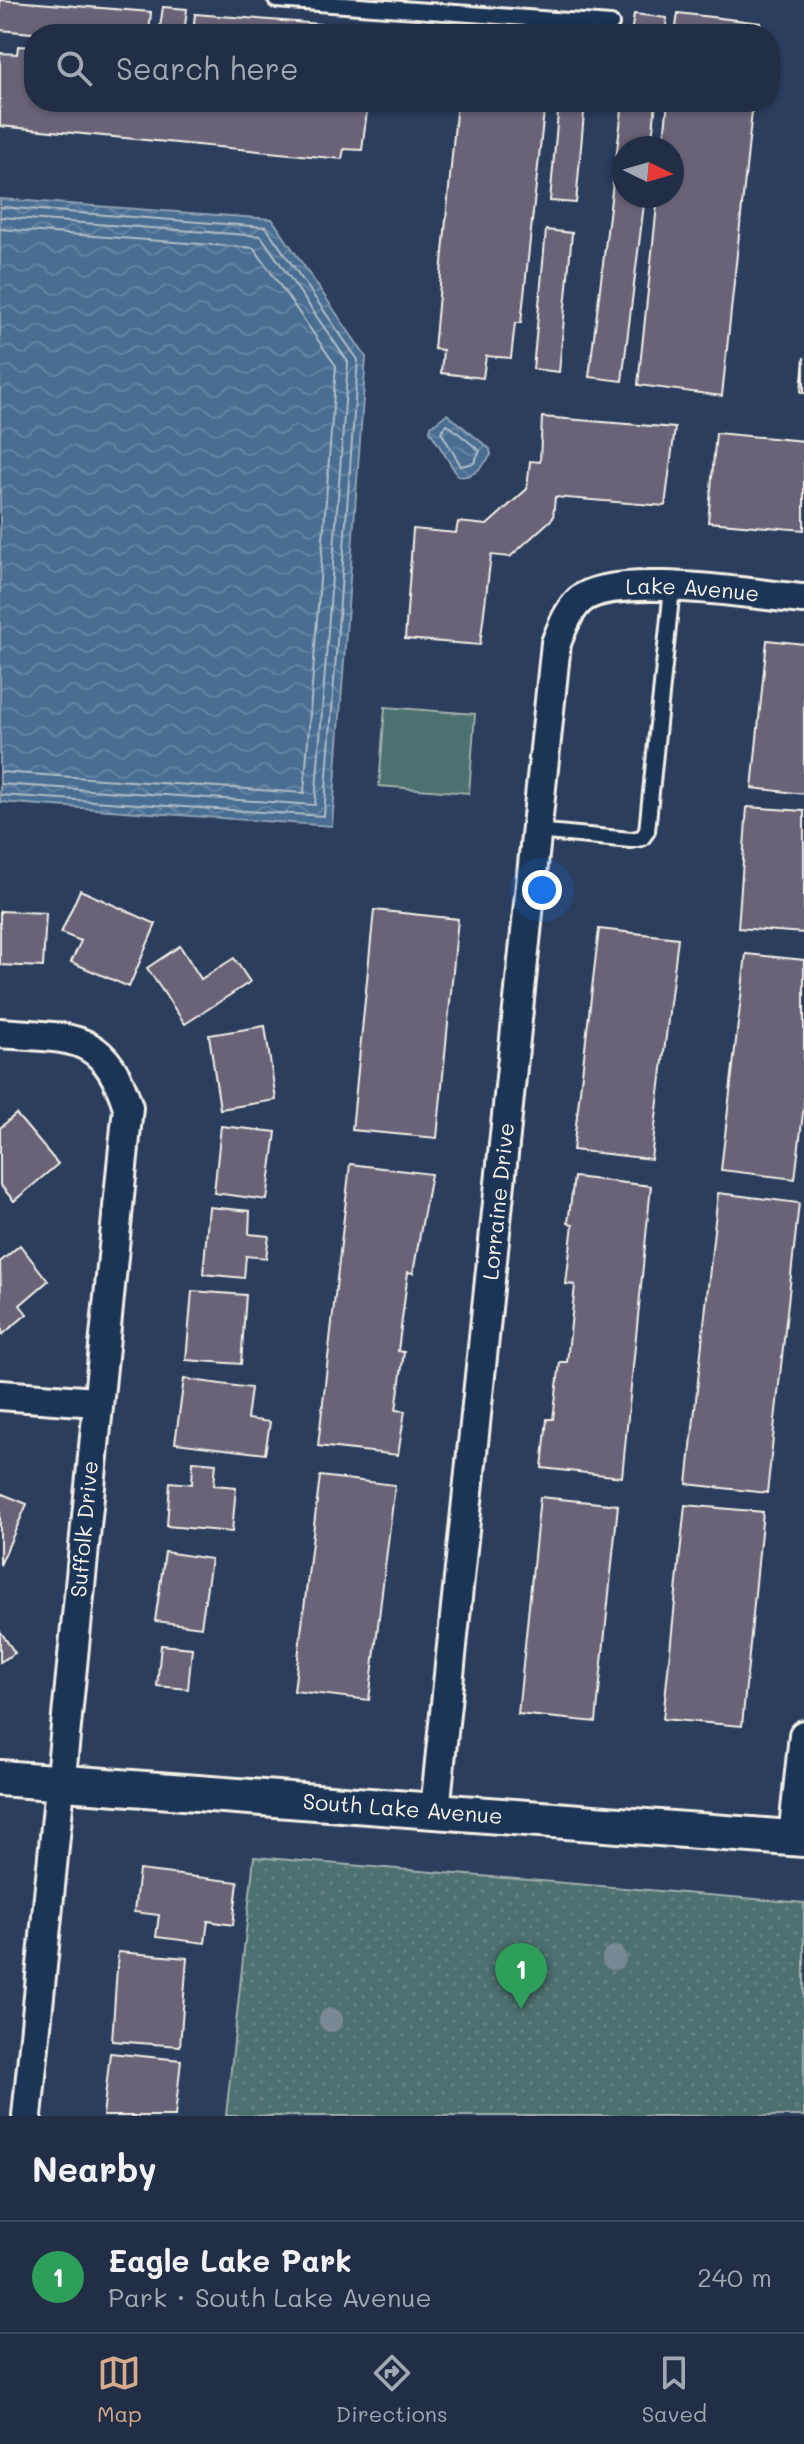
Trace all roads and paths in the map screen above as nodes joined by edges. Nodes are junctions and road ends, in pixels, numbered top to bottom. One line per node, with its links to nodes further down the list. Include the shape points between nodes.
1 (276, 0): 2 (lane)
2 (611, 24)
3 (672, 588): 4 (street, Lake Avenue, via 631,584); 5 (street, Lake Avenue); 6 (lane, via 647,831 631,840)
4 (581, 599): 6 (street, Lorraine Drive, via 556,643)
5 (804, 599)
6 (536, 831): 13 (street, Lorraine Drive)
7 (0, 1033): 9 (street, Suffolk Drive, via 65,1038 97,1048 119,1078 128,1107)
8 (0, 1395): 9 (street)
9 (96, 1402): 12 (street, Suffolk Drive)
10 (804, 1735): 14 (street)
11 (0, 1778): 12 (street, South Lake Avenue)
12 (62, 1782): 13 (street, South Lake Avenue); 15 (street, Suffolk Drive)
13 (435, 1810): 14 (street, South Lake Avenue)
14 (799, 1838)
15 (27, 2116)

